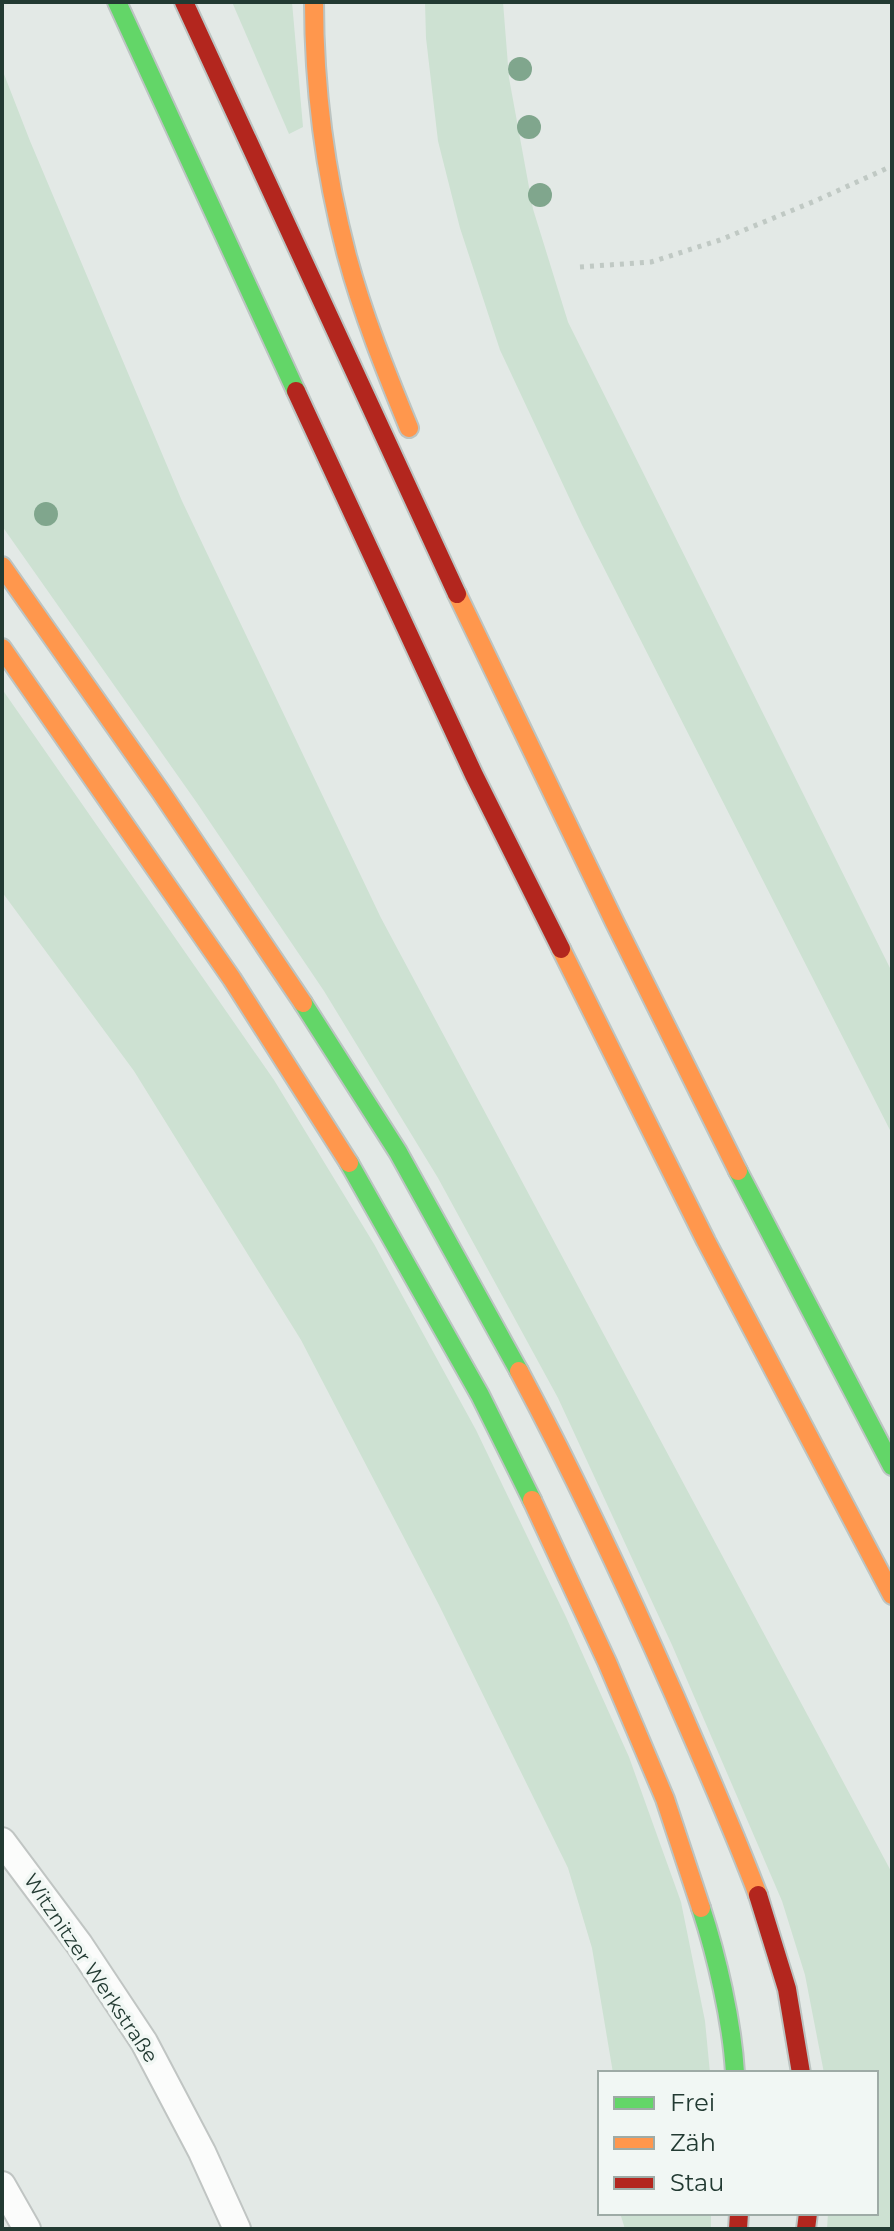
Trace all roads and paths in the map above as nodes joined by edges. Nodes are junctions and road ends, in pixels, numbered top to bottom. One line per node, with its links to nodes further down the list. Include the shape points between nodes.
1 (117, 2): 12 (main road, via 474,775 706,1241)
2 (184, 2): 8 (main road)
3 (314, 2): 6 (main road, via 326,154 347,256)
4 (892, 166): 5 (path, via 679,253 651,262)
5 (580, 267)
6 (418, 450)
7 (422, 480): 8 (main road)
8 (432, 540): 11 (main road, via 599,893)
9 (2, 566): 15 (main road, via 325,1036 398,1152 558,1445 734,1831 787,1989)
10 (2, 648): 14 (main road, via 316,1109 480,1395 550,1536 665,1799 703,1914)
11 (892, 1466)
12 (892, 1595)
13 (2, 1841): 18 (street, Witznitzer Werkstraße, via 144,2042)
14 (735, 2071)
15 (801, 2071)
16 (2, 2185): 17 (street)
17 (27, 2229)
18 (237, 2229)

